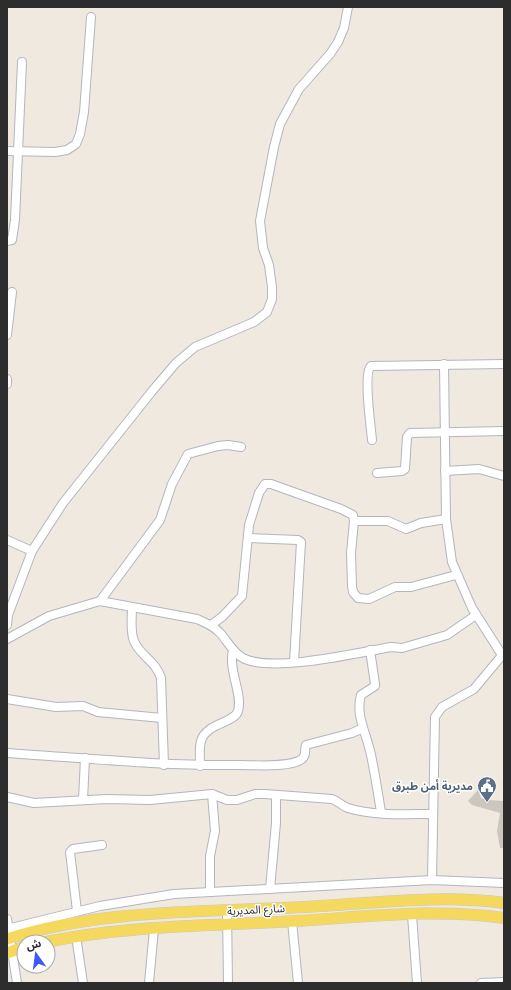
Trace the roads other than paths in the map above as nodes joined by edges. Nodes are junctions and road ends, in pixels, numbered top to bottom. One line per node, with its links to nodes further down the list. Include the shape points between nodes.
1 (348, 7): 24 (street, via 338,42 299,89 280,124 260,221 272,286 272,299 266,312 254,322 195,347 176,363 63,503)
2 (91, 17): 5 (street, via 84,112 76,144 67,150 55,152)
3 (22, 62): 5 (street)
4 (7, 151): 5 (street)
5 (18, 152): 6 (street, via 13,235 12,240)
6 (7, 241)
7 (12, 292): 8 (street)
8 (7, 335)
9 (444, 364): 10 (street); 14 (street); 15 (street, via 369,367)
10 (504, 364)
11 (7, 379): 12 (street)
12 (7, 384)
13 (504, 431): 14 (street)
14 (445, 433): 17 (street); 18 (street, via 409,434 405,469)
15 (372, 440)
16 (241, 447): 26 (street, via 218,446 188,454 172,484 160,520)
17 (445, 471): 19 (street, via 479,469); 20 (street)
18 (377, 473)
19 (504, 476)
20 (446, 519): 21 (street, via 421,523 406,529 388,521); 25 (street)
21 (354, 521): 22 (street, via 353,515 341,508 265,484 259,492); 25 (street, via 351,553 352,586 358,598 369,599 395,587 411,587)
22 (248, 538): 30 (street, via 242,596); 35 (street, via 301,542)
23 (7, 540): 24 (street)
24 (32, 551): 29 (street, via 8,615)
25 (456, 575): 28 (street)
26 (100, 601): 27 (street); 31 (street, via 49,616)
27 (132, 607): 30 (street, via 189,617); 37 (street, via 134,642 158,669 161,678)
28 (476, 614): 33 (street, via 446,635 402,648); 34 (street)
29 (7, 625)
30 (211, 625): 32 (street)
31 (7, 639)
32 (233, 650): 35 (street, via 252,662 270,665); 42 (street, via 232,668 238,710 234,716 204,734)
33 (370, 650): 35 (street); 38 (street, via 375,686 361,695)
34 (503, 654): 48 (street, via 474,689 442,707 437,713)
35 (294, 662)
36 (7, 699): 37 (street, via 56,706 83,706 98,712)
37 (162, 718): 41 (street)
38 (363, 728): 42 (street, via 306,745 305,755 296,762); 47 (street, via 371,754)
39 (7, 753): 40 (street)
40 (85, 758): 41 (street); 46 (street)
41 (164, 764): 42 (street)
42 (200, 766)
43 (212, 794): 44 (street, via 227,800 237,800 255,794); 46 (street, via 150,800); 53 (street, via 215,831 210,856)
44 (276, 795): 47 (street, via 332,800 346,807); 52 (street)
45 (7, 797): 46 (street, via 34,804)
46 (83, 800)
47 (381, 812): 48 (street)
48 (432, 814): 50 (street)
49 (102, 845): 55 (street, via 73,849 70,852)
50 (432, 880): 51 (street); 52 (street)
51 (504, 883)
52 (270, 889): 53 (street)
53 (210, 892): 55 (street, via 174,894)
54 (504, 903): 56 (main road, شارع المديرية, via 441,900)
55 (77, 911): 63 (street)
56 (227, 911): 61 (street); 63 (main road, شارع المديرية, via 114,918)
57 (412, 915): 58 (main road, شارع المديرية, via 448,913); 60 (main road, شارع المديرية); 73 (street)
58 (504, 918)
59 (7, 919): 63 (street)
60 (292, 921): 61 (main road, شارع المديرية); 72 (street)
61 (227, 924): 62 (main road, شارع المديرية); 71 (street)
62 (154, 929): 64 (main road, شارع المديرية, via 120,930); 70 (street)
63 (8, 934): 66 (street)
64 (76, 936): 65 (main road, شارع المديرية); 69 (street)
65 (56, 940)
66 (10, 951): 68 (street)
67 (504, 982): 74 (street)
68 (17, 983)
69 (83, 983)
70 (149, 983)
71 (228, 983)
72 (298, 983)
73 (417, 983)
74 (480, 983)

